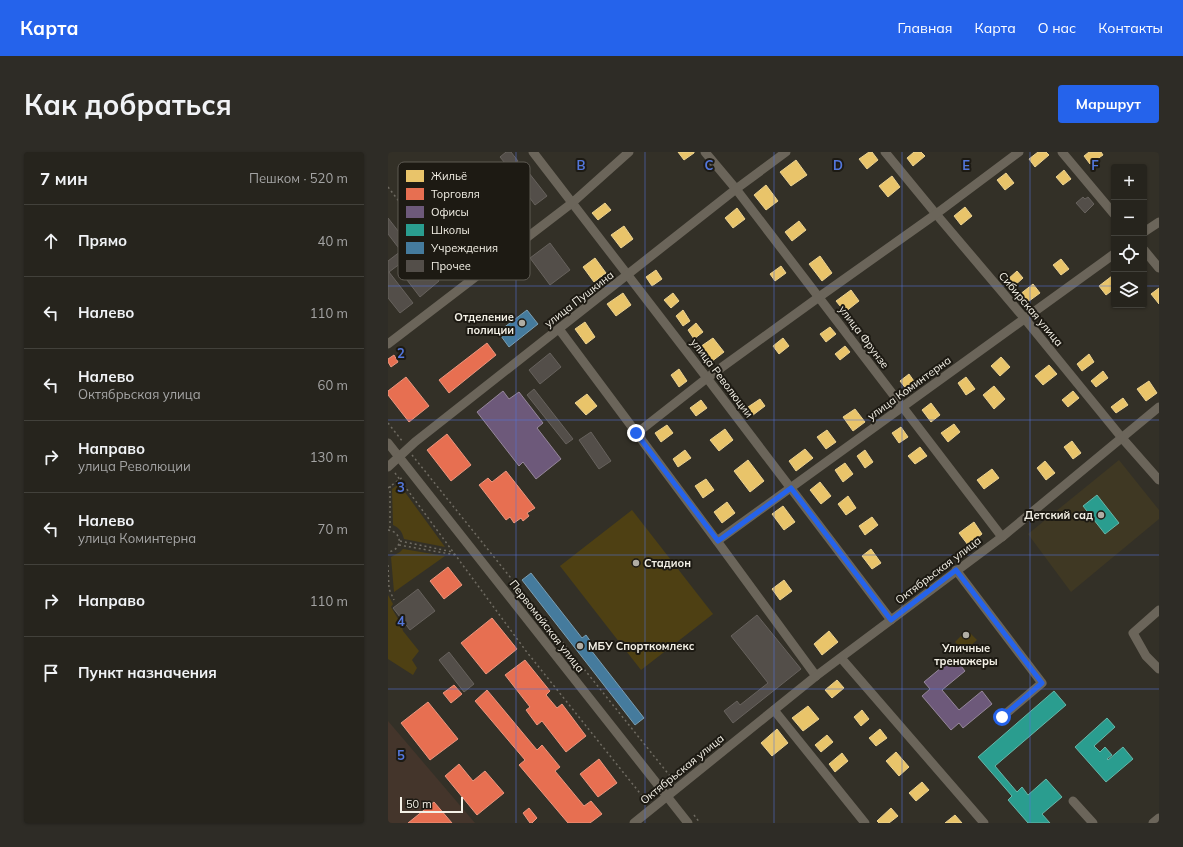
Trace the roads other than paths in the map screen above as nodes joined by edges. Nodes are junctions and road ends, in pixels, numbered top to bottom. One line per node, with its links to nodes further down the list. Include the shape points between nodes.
1 (533, 152): 9 (street, улица Революции)
2 (629, 152): 9 (street)
3 (705, 152): 8 (street, улица Фрунзе)
4 (786, 152): 8 (street, улица Пушкина)
5 (885, 152): 11 (street, Сибирская улица)
6 (1019, 152): 11 (street)
7 (1062, 152): 10 (street)
8 (736, 189): 18 (street, улица Пушкина); 20 (street, улица Фрунзе)
9 (572, 203): 14 (street); 18 (street, улица Революции)
10 (1111, 210)
11 (936, 214): 20 (street); 21 (street, Сибирская улица)
12 (1159, 222): 13 (street)
13 (1147, 230)
14 (530, 235)
15 (1147, 254): 17 (street)
16 (1111, 256): 21 (street, улица Коминтерна)
17 (1159, 268)
18 (628, 275): 22 (street, улица Пушкина); 24 (street, улица Революции)
19 (471, 280): 23 (street)
20 (818, 297): 24 (street); 26 (street, улица Фрунзе)
21 (1025, 319): 26 (street, улица Коминтерна); 28 (street, Сибирская улица)
22 (559, 329): 27 (street); 30 (street, улица Пушкина, via 415,442)
23 (388, 344)
24 (707, 378): 27 (street); 33 (street, улица Революции)
25 (1159, 407): 28 (street, Октябрьская улица)
26 (902, 408): 33 (street, улица Коминтерна); 34 (street, улица Фрунзе)
27 (636, 433): 35 (street)
28 (1122, 438): 32 (street, Сибирская улица); 34 (street, Октябрьская улица)
29 (388, 443): 30 (street, Первомайская улица)
30 (399, 458): 31 (street, улица Пушкина); 44 (street, Первомайская улица)
31 (389, 466)
32 (1159, 480)
33 (791, 488): 35 (street, улица Коминтерна); 38 (street, улица Революции)
34 (1002, 537): 36 (street, Октябрьская улица)
35 (718, 541): 41 (street)
36 (956, 570): 38 (street, Октябрьская улица); 43 (street, via 1042,683)
37 (1159, 610): 40 (street, via 1132,633 1146,656)
38 (891, 620): 39 (street, Октябрьская улица)
39 (841, 658): 41 (street, Октябрьская улица); 50 (street)
40 (1159, 669)
41 (816, 676): 42 (street, Октябрьская улица)
42 (774, 710): 44 (street, Октябрьская улица); 47 (street)
43 (1002, 717)
44 (667, 797): 48 (street, Октябрьская улица); 49 (street, Первомайская улица)
45 (1073, 801): 51 (street)
46 (1159, 818): 52 (street)
47 (862, 822)
48 (634, 823)
49 (688, 823)
50 (984, 823)
51 (1094, 823)
52 (1154, 823)

